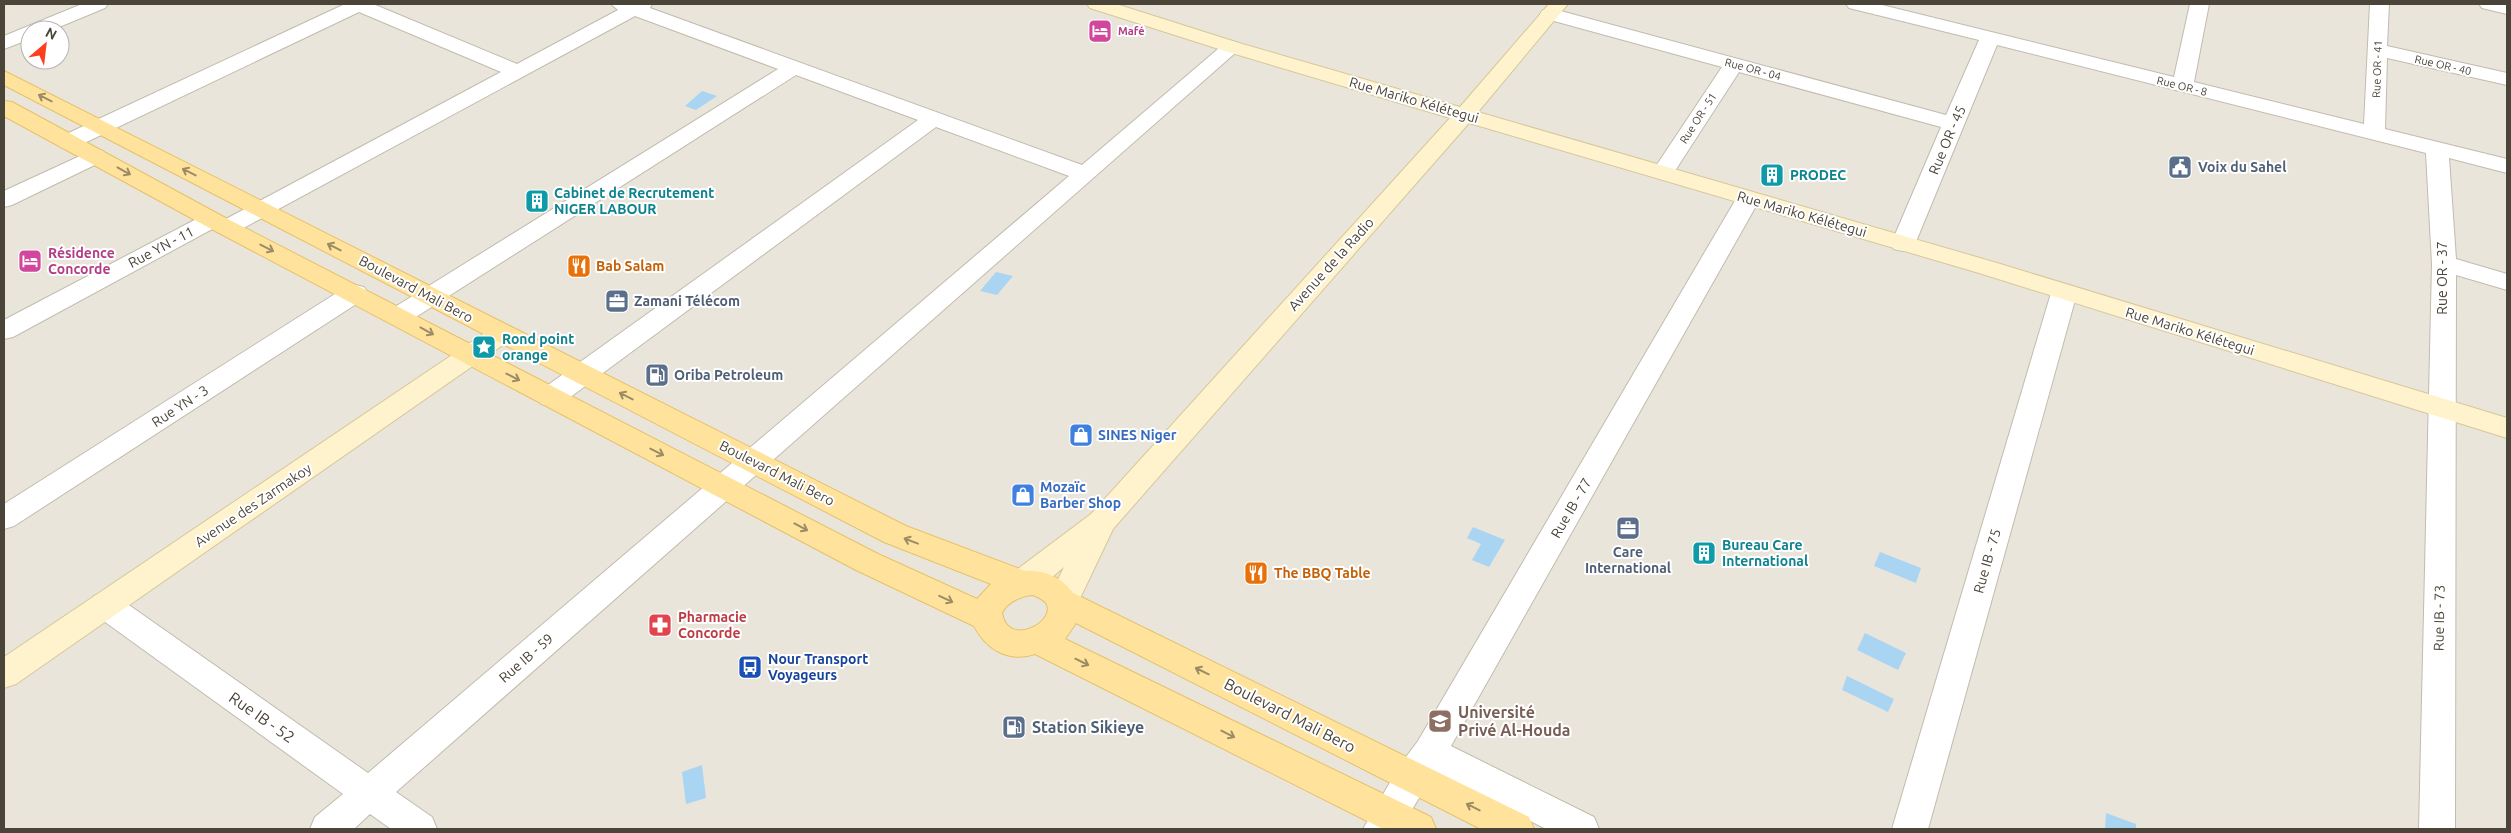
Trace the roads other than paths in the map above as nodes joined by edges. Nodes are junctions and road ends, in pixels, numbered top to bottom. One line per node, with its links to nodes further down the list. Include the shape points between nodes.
1 (98, 4): 12 (street)
2 (359, 4): 20 (street); 28 (street)
3 (1097, 4): 16 (street, Rue Mariko Kélétegui)
4 (1856, 4): 14 (street, Rue OR - 8)
5 (2180, 4): 9 (street)
6 (2379, 4): 17 (street, Rue OR - 41)
7 (2489, 4): 11 (street)
8 (632, 5): 19 (street); 20 (street, Rue YN - 11)
9 (2200, 6): 23 (street)
10 (1550, 7): 18 (street, Rue OR - 04); 25 (street, Avenue de la Radio)
11 (2507, 8)
12 (59, 20)
13 (20, 36): 15 (street)
14 (1990, 36): 23 (street, Rue OR - 8); 27 (street, Rue OR - 45)
15 (4, 43)
16 (1232, 46): 25 (street, Rue Mariko Kélétegui); 35 (street, Rue IB - 59)
17 (2378, 50): 22 (street, Rue OR - 40); 29 (street, Rue OR - 41)
18 (1734, 64): 27 (street, Rue OR - 04); 34 (street, Rue OR - 51)
19 (793, 68): 26 (street); 45 (street)
20 (517, 72): 38 (street, Rue YN - 11)
21 (4, 77): 28 (main road, Boulevard Mali Bero, one-way to 21)
22 (2507, 79)
23 (2183, 86): 29 (street, Rue OR - 8)
24 (4, 107): 30 (main road)
25 (1464, 115): 34 (street, Rue Mariko Kélétegui); 57 (street, Avenue de la Radio)
26 (933, 118): 35 (street); 50 (street)
27 (1955, 124): 40 (street, Rue OR - 45)
28 (100, 127): 30 (street); 38 (main road, Boulevard Mali Bero, one-way to 28)
29 (2374, 134): 31 (street, Rue OR - 8)
30 (68, 142): 32 (main road)
31 (2436, 149): 33 (street, Rue OR - 8); 41 (street, Rue OR - 37)
32 (95, 156): 37 (street); 39 (main road, one-way to 39)
33 (2507, 166)
34 (1663, 172): 36 (street, Rue Mariko Kélétegui)
35 (1086, 174): 54 (street, Rue IB - 59)
36 (1748, 198): 40 (street, Rue Mariko Kélétegui); 64 (street, Rue IB - 77)
37 (4, 200)
38 (261, 210): 39 (street, Rue YN - 11); 45 (main road, Boulevard Mali Bero, one-way to 38)
39 (220, 224): 44 (main road, one-way to 44); 47 (street, Rue YN - 11)
40 (1903, 244): 43 (street, Rue Mariko Kélétegui)
41 (2444, 264): 42 (street); 52 (street, Rue OR - 37)
42 (2507, 282)
43 (2064, 292): 52 (street, Rue Mariko Kélétegui); 71 (street, Rue IB - 75)
44 (355, 293): 46 (main road); 56 (street, Rue YN - 3)
45 (430, 296): 46 (street); 48 (main road, Boulevard Mali Bero)
46 (399, 316): 49 (main road, one-way to 49)
47 (4, 331)
48 (501, 334): 49 (street, Avenue des Zarmakoy); 50 (main road, Boulevard Mali Bero)
49 (469, 354): 51 (main road, one-way to 51); 60 (street, Avenue des Zarmakoy)
50 (584, 374): 51 (street); 54 (main road, Boulevard Mali Bero, one-way to 50)
51 (552, 397): 55 (main road, one-way to 55)
52 (2441, 407): 53 (street, Rue Mariko Kélétegui); 72 (street, Rue IB - 73)
53 (2507, 428)
54 (753, 460): 55 (street, Rue IB - 59); 58 (main road, Boulevard Mali Bero, one-way to 54, via 895,534)
55 (724, 486): 61 (main road, one-way to 61, via 867,562); 65 (street, Rue IB - 59)
56 (4, 518)
57 (1101, 522): 58 (street, Avenue de la Radio); 59 (street, Avenue de la Radio)
58 (1022, 583): 59 (main road, via 1036,582 1048,586 1058,592); 61 (main road, via 1011,586 993,599)
59 (1063, 602): 62 (main road, via 1060,624); 64 (main road, Boulevard Mali Bero, one-way to 59)
60 (105, 605): 63 (street, Avenue des Zarmakoy); 65 (street, Rue IB - 52)
61 (987, 618): 62 (main road, via 998,637 1010,642)
62 (1038, 641): 66 (main road, one-way to 66)
63 (4, 674)
64 (1421, 764): 66 (street, Rue IB - 77); 69 (main road, Boulevard Mali Bero, one-way to 64); 70 (street, Boulevard Mali Bero)
65 (369, 793): 67 (street, Rue IB - 59); 68 (street, Rue IB - 52)
66 (1396, 824)
67 (328, 829)
68 (419, 829)
69 (1516, 829)
70 (1581, 829)
71 (1910, 829)
72 (2437, 829)

